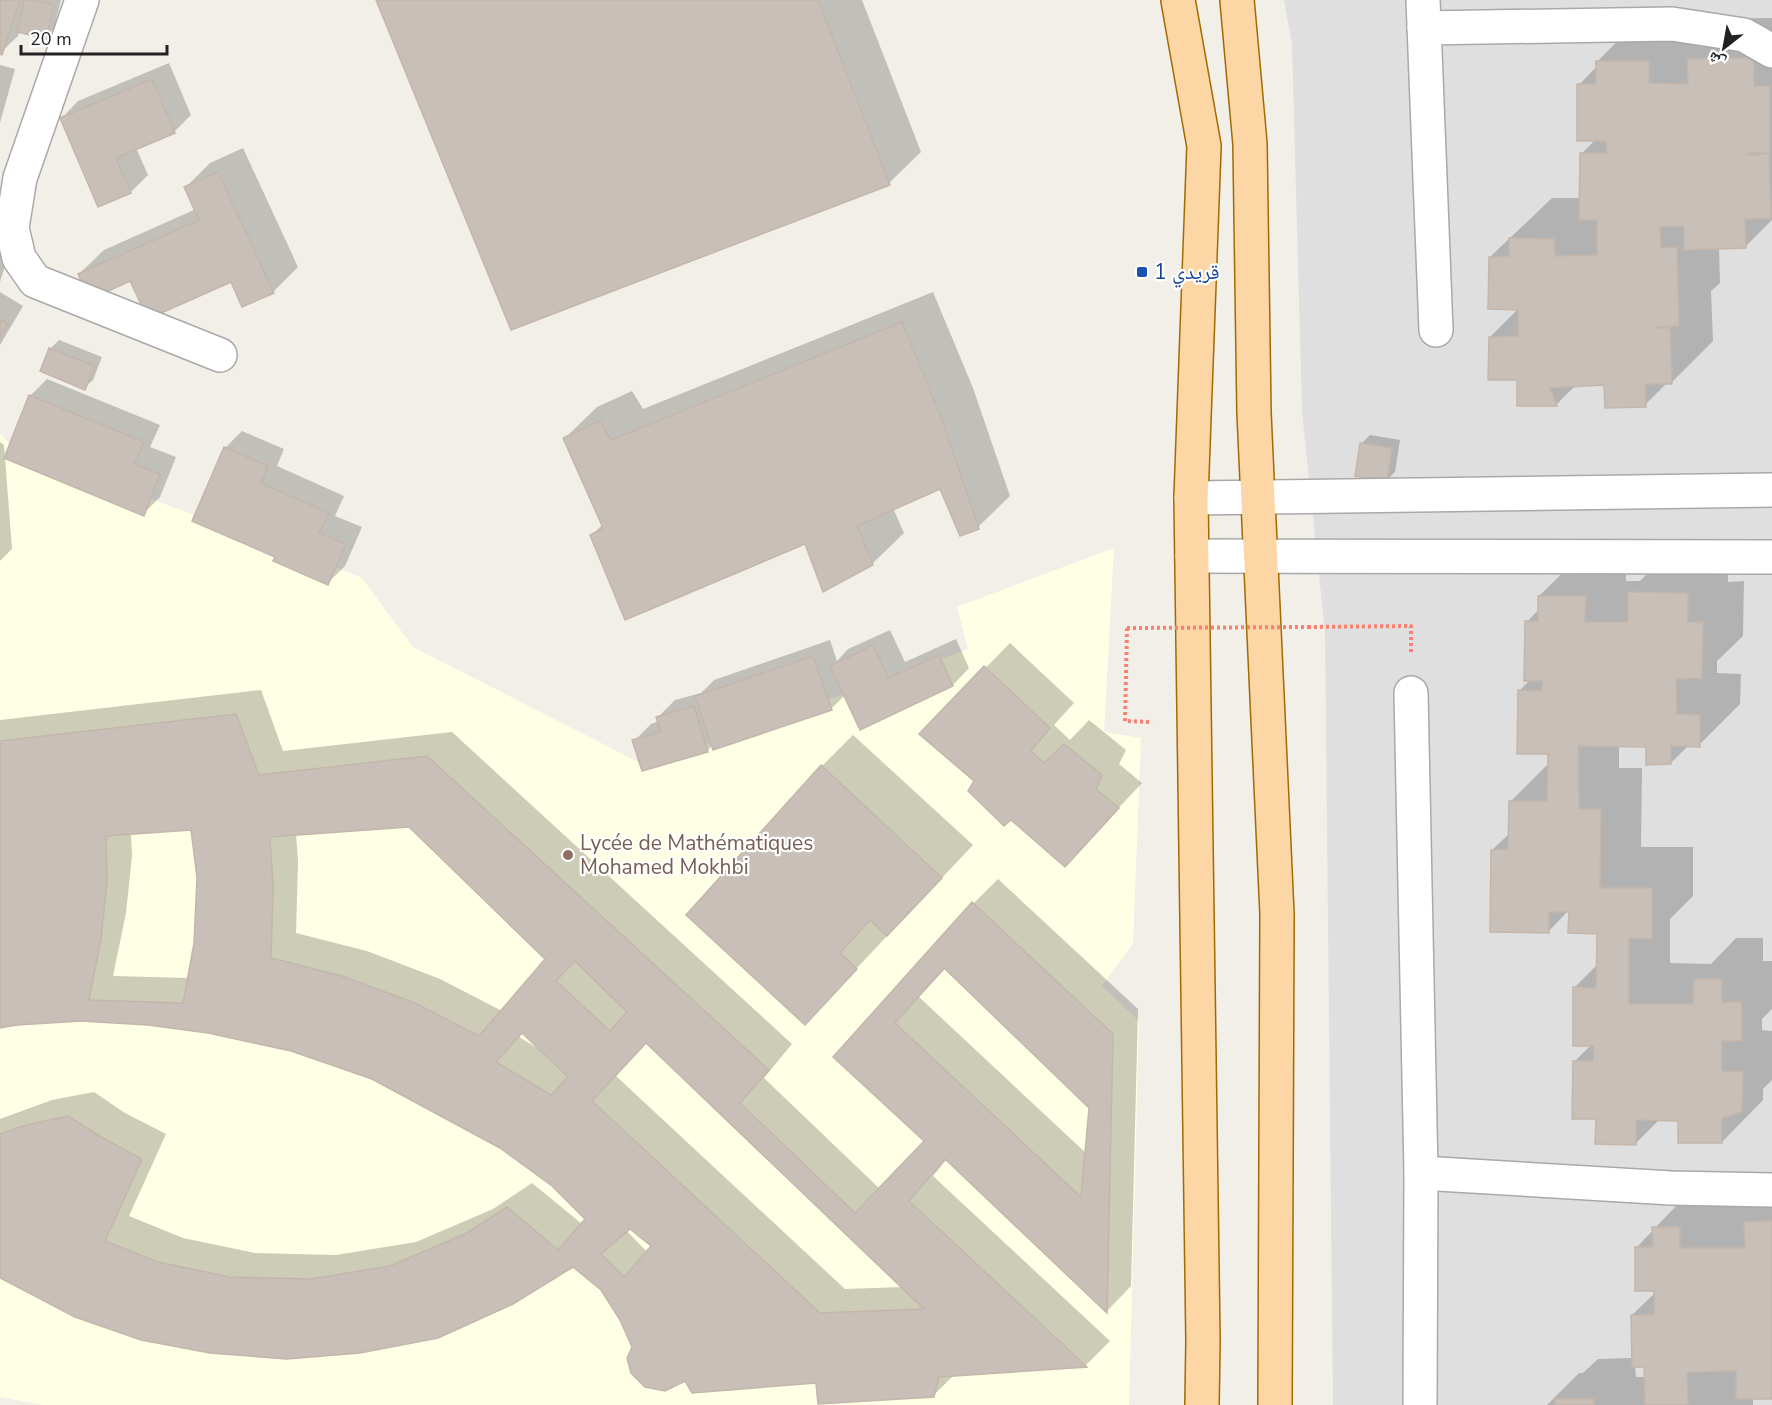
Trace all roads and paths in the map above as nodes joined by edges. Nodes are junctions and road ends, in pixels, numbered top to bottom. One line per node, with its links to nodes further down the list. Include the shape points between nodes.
1 (82, 0): 7 (street, via 20,178 12,228 19,258 35,280)
2 (1178, 0): 10 (main road, via 1204,146)
3 (1237, 0): 9 (main road, via 1250,144)
4 (1424, 14): 5 (street, via 1672,24 1744,35); 6 (street)
5 (1772, 51)
6 (1436, 330)
7 (220, 355)
8 (1772, 490): 9 (street)
9 (1258, 497): 10 (street); 12 (main road)
10 (1191, 498): 11 (main road)
11 (1192, 556): 12 (street); 19 (main road)
12 (1261, 556): 13 (street); 22 (main road, via 1277,914)
13 (1772, 557)
14 (1410, 626): 16 (path, bridge, via 1127,628)
15 (1411, 693): 17 (street)
16 (1125, 721)
17 (1421, 1173): 18 (street); 23 (street)
18 (1772, 1190)
19 (1203, 1341): 20 (main road); 21 (main road)
20 (1178, 1405)
21 (1202, 1405)
22 (1275, 1405)
23 (1420, 1405)

